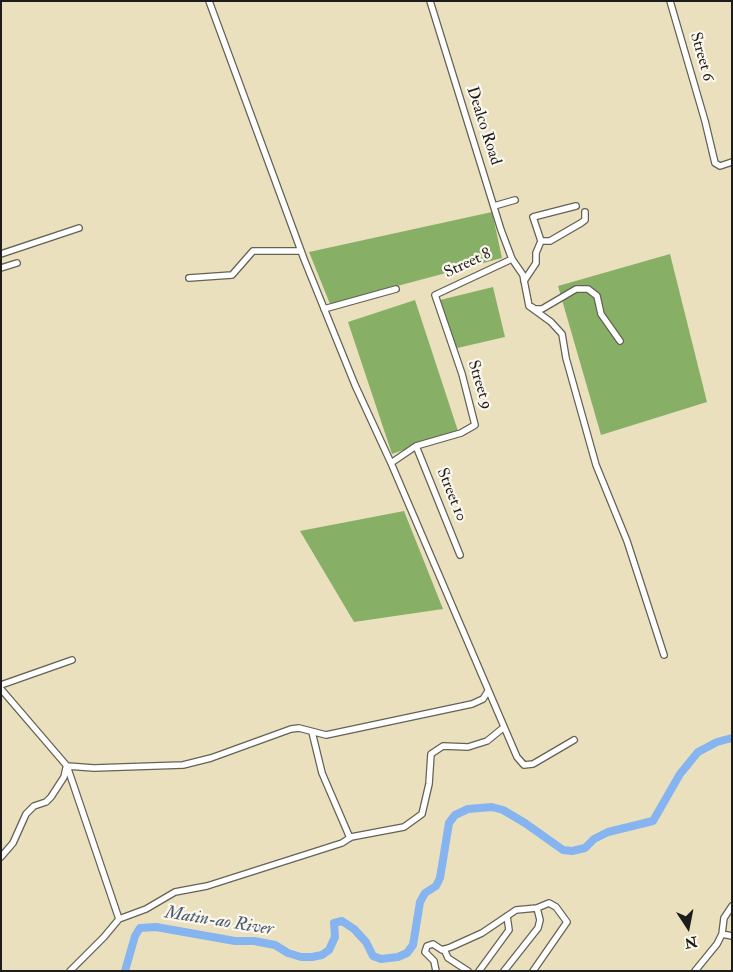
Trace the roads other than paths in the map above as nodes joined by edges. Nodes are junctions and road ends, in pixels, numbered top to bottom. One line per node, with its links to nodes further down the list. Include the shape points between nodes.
1 (210, 1): 11 (street)
2 (430, 1): 6 (street, Dealco Road)
3 (670, 1): 4 (street, Street 6, via 706,121 715,163 720,166)
4 (732, 162)
5 (515, 200): 6 (street)
6 (494, 206): 13 (street, Dealco Road)
7 (576, 206): 10 (street, via 533,217)
8 (586, 212): 10 (street, via 582,223 550,241)
9 (79, 228): 12 (street)
10 (541, 241): 17 (street, via 536,263)
11 (301, 251): 16 (street, via 253,251 232,275); 21 (street)
12 (1, 254)
13 (512, 259): 17 (street, Dealco Road); 19 (street, Street 8)
14 (17, 263): 15 (street)
15 (1, 268)
16 (189, 278)
17 (525, 282): 20 (street, Dealco Road)
18 (396, 289): 21 (street)
19 (436, 293): 23 (street, Street 9, via 476,422 470,430)
20 (528, 304): 22 (street, via 542,309 576,289 588,289 598,298 602,314); 26 (street, via 562,334 596,465 627,541)
21 (324, 309): 24 (street)
22 (620, 341)
23 (416, 446): 24 (street); 25 (street, Street 10)
24 (391, 463): 29 (street)
25 (460, 555)
26 (664, 654)
27 (72, 660): 28 (street)
28 (1, 687): 33 (street)
29 (488, 691): 30 (street); 31 (street, via 480,701 472,704 326,735)
30 (504, 728): 32 (street, via 517,758 524,765 533,764); 34 (street, via 487,741 468,747 443,746 430,754 429,784 420,818 399,829)
31 (312, 732): 33 (street, via 299,728 287,730 211,758 176,766); 34 (street, via 322,773)
32 (574, 740)
33 (67, 766): 35 (street, via 55,792 46,802 34,806 26,814 13,843); 39 (street)
34 (350, 838): 39 (street, via 207,886 175,892 146,909)
35 (1, 857)
36 (732, 906): 40 (street, via 722,921)
37 (537, 908): 38 (street, via 516,910); 47 (street, via 538,928); 48 (street, via 553,904 567,922)
38 (507, 916): 42 (street, via 477,936); 46 (street, via 509,930)
39 (119, 919): 43 (street)
40 (722, 934): 41 (street); 49 (street)
41 (732, 936)
42 (444, 950): 44 (street, via 433,944 425,949 434,961); 45 (street, via 448,958)
43 (70, 971)
44 (436, 971)
45 (468, 971)
46 (479, 971)
47 (504, 971)
48 (533, 971)
49 (696, 971)

